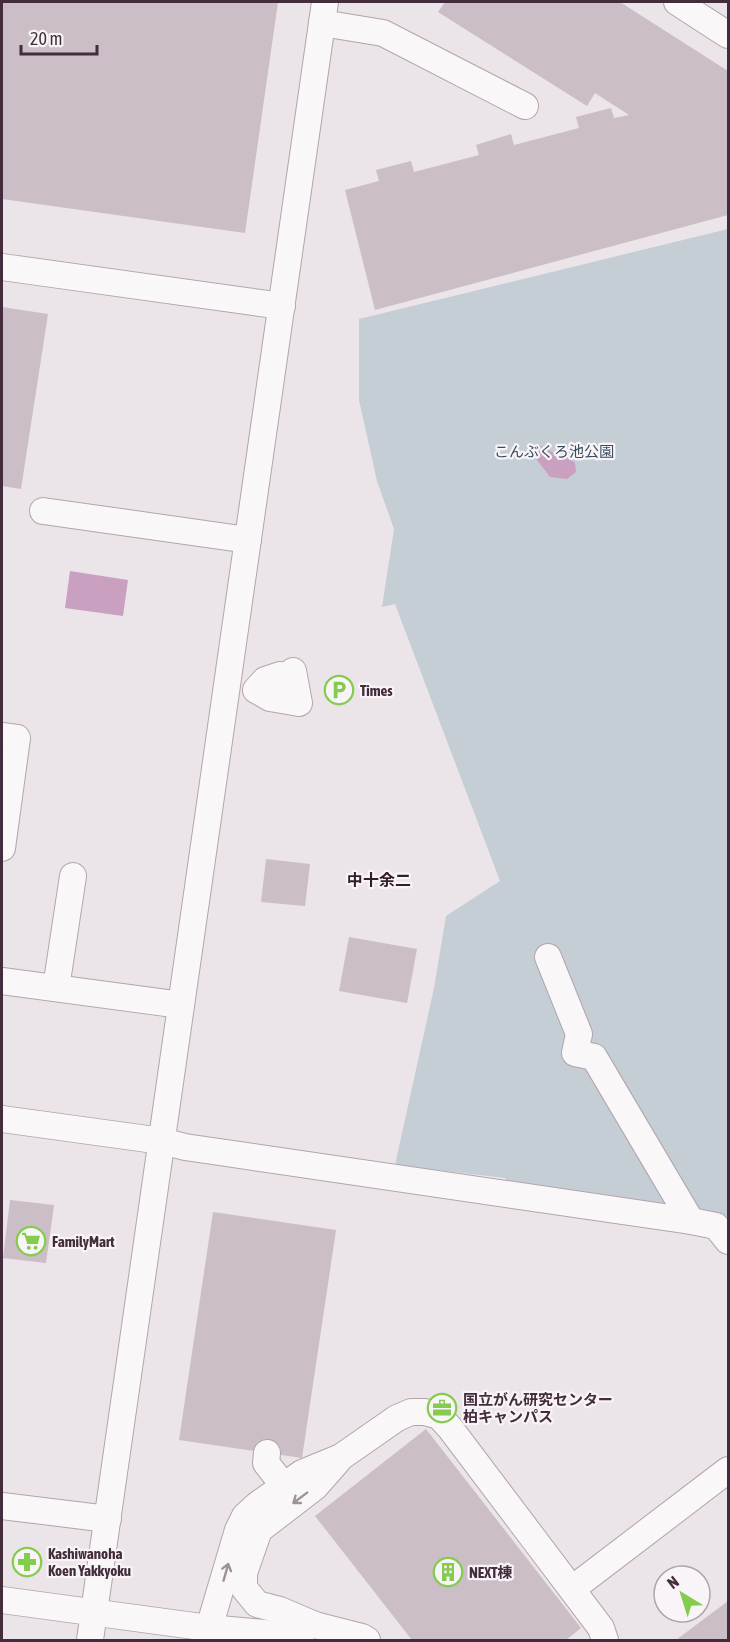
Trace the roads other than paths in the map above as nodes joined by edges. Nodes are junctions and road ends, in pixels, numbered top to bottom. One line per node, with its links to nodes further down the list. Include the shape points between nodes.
1 (677, 2): 3 (street)
2 (324, 12): 4 (street, via 383,33); 6 (street)
3 (729, 35)
4 (525, 106)
5 (2, 267): 6 (street)
6 (282, 306): 8 (street)
7 (43, 511): 8 (street)
8 (248, 540): 9 (street)
9 (227, 688): 10 (street); 17 (street)
10 (256, 690): 10 (street, via 265,680 286,673 299,703 270,698)
11 (2, 736): 12 (street, via 17,738)
12 (2, 848)
13 (73, 876): 16 (street)
14 (548, 957): 20 (street, via 579,1034 575,1053 594,1057)
15 (2, 981): 16 (street)
16 (56, 988): 17 (street)
17 (181, 1005): 19 (street)
18 (2, 1119): 19 (street)
19 (162, 1141): 20 (street); 27 (street)
20 (691, 1221): 21 (street, via 716,1226)
21 (729, 1241)
22 (267, 1453): 25 (street, via 266,1463)
23 (341, 1457): 25 (street, via 302,1473); 28 (street, via 411,1412 439,1416); 31 (street, one-way to 31, via 315,1487 259,1530 244,1573 244,1588 257,1604)
24 (729, 1470): 28 (street)
25 (284, 1486): 32 (street, one-way to 25, via 238,1530 245,1516)
26 (2, 1506): 27 (street)
27 (108, 1519): 30 (street)
28 (572, 1589): 36 (street, via 601,1628)
29 (2, 1600): 30 (street)
30 (94, 1614): 32 (street); 34 (street)
31 (315, 1625): 33 (street); 35 (street)
32 (211, 1636): 33 (street)
33 (281, 1637)
34 (90, 1641)
35 (367, 1641)
36 (604, 1641)

